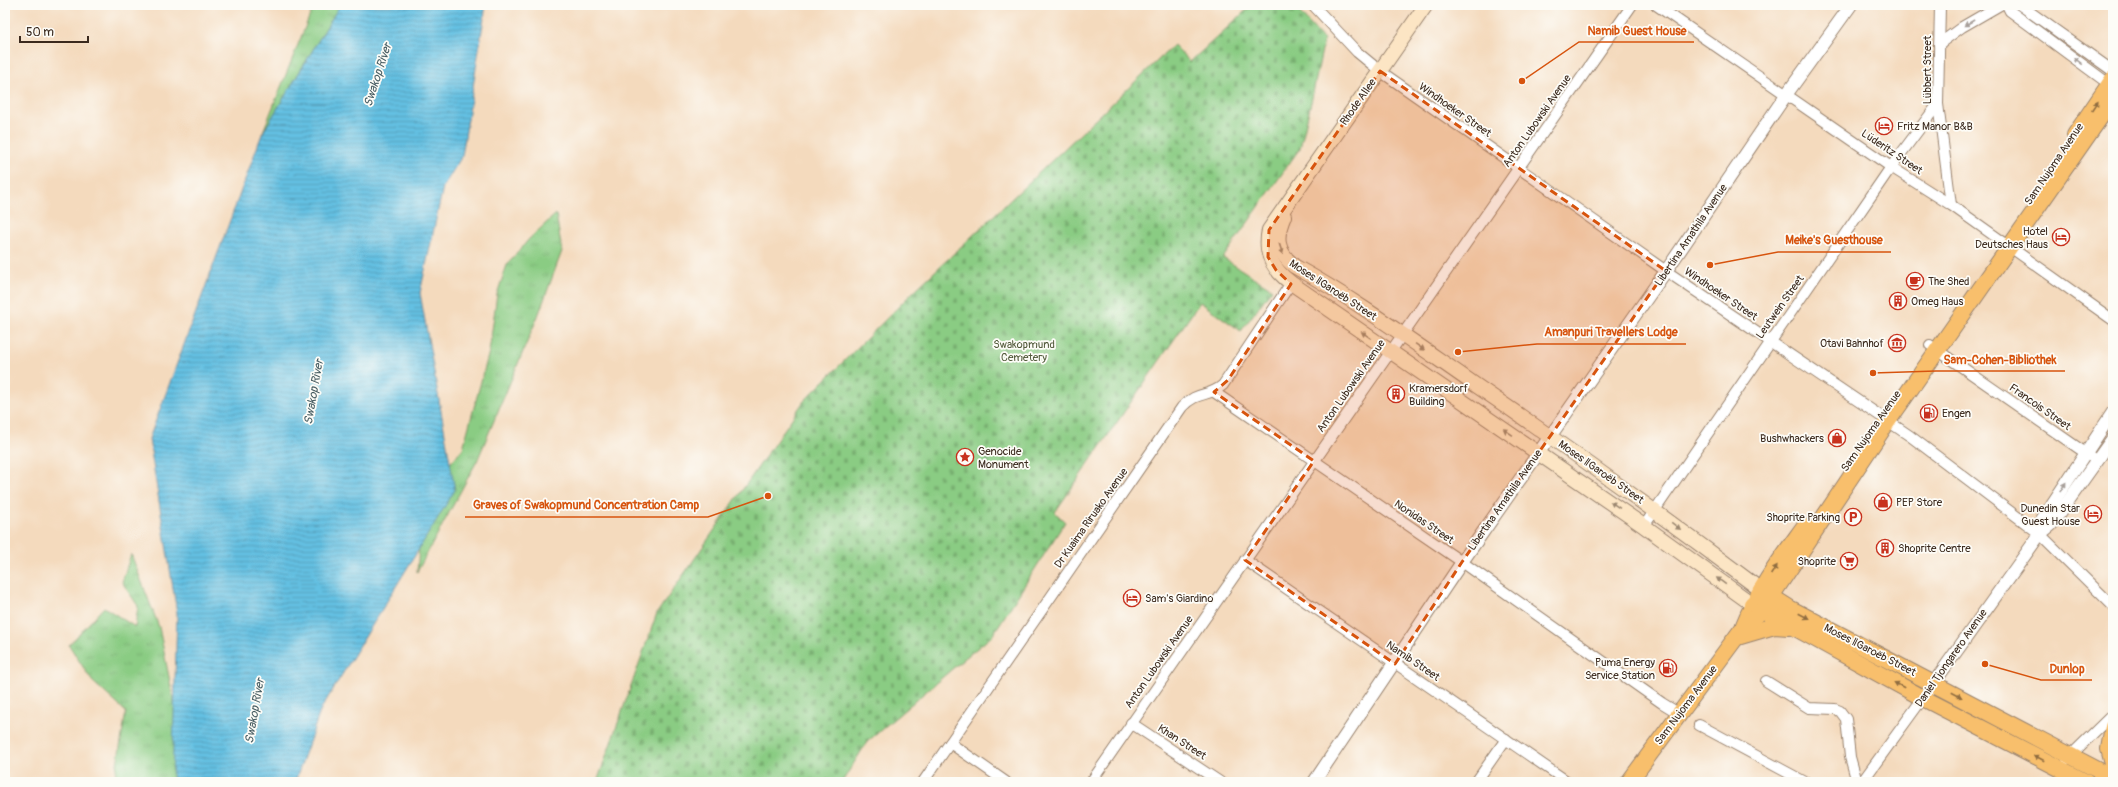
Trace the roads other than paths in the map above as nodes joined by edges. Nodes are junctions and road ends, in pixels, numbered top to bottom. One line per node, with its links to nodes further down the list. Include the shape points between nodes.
1 (1313, 5): 11 (street, Windhoeker Street, via 1357,52)
2 (1426, 5): 11 (main road, Rhode Allee)
3 (1632, 5): 16 (street, Anton Lubowski Avenue)
4 (1656, 5): 13 (street, Lüderitz Street)
5 (1851, 5): 13 (street, Libertina Amathila Avenue)
6 (1940, 5): 10 (street, Lübbert Street)
7 (2000, 5): 10 (street, one-way to 10)
8 (2007, 5): 12 (street, one-way to 8, via 2010,11)
9 (2020, 5): 12 (street)
10 (1939, 44): 14 (street, Lübbert Street)
11 (1380, 71): 16 (street, Windhoeker Street); 17 (main road, Rhode Allee)
12 (2112, 84): 19 (main road, Sam Nujoma Avenue)
13 (1786, 95): 15 (street, Lüderitz Street); 20 (street, Libertina Amathila Avenue)
14 (1938, 104): 15 (street, Leutwein Street); 18 (street, Lübbert Street)
15 (1891, 167): 18 (street, Lüderitz Street); 24 (street, Leutwein Street)
16 (1519, 169): 20 (street, Windhoeker Street); 23 (street, Anton Lubowski Avenue)
17 (1291, 199): 21 (main road, Moses ǁGaroëb Street, via 1270,230 1267,248 1271,262 1283,278); 23 (main road, Moses ǁGaroëb Street, one-way to 23, via 1280,225 1279,247 1285,259)
18 (1951, 205): 19 (street, Lüderitz Street)
19 (2005, 244): 22 (street, Lüderitz Street); 25 (main road, Sam Nujoma Avenue)
20 (1666, 272): 24 (street, Windhoeker Street); 30 (street, Libertina Amathila Avenue)
21 (1291, 283): 26 (main road, Moses ǁGaroëb Street, one-way to 21); 27 (street, Dr Kuaima Riruako Avenue, via 1228,380)
22 (2113, 320)
23 (1402, 334): 26 (street, Anton Lubowski Avenue); 30 (main road, Moses ǁGaroëb Street, one-way to 30)
24 (1771, 342): 29 (street, Windhoeker Street); 36 (street, Leutwein Street)
25 (1934, 347): 29 (main road, Sam Nujoma Avenue); 33 (street, Francois Street)
26 (1390, 351): 32 (main road, Moses ǁGaroëb Street, one-way to 26); 34 (street, Anton Lubowski Avenue)
27 (1214, 392): 34 (street, Nonidas Street); 55 (street, Dr Kuaima Riruako Avenue, via 1192,397 1182,407)
28 (2113, 412): 33 (street, Daniel Tjongarero Avenue)
29 (1885, 419): 38 (street, Windhoeker Street); 41 (main road, Sam Nujoma Avenue)
30 (1550, 436): 32 (street, Libertina Amathila Avenue); 36 (main road, Moses ǁGaroëb Street)
31 (2113, 438): 35 (street, Daniel Tjongarero Avenue)
32 (1538, 453): 37 (main road, Moses ǁGaroëb Street, one-way to 32); 40 (street, Libertina Amathila Avenue)
33 (2084, 453): 35 (street, Francois Street); 38 (street, Daniel Tjongarero Avenue, one-way to 33, via 2041,521)
34 (1314, 461): 39 (street, Anton Lubowski Avenue); 40 (street, Nonidas Street)
35 (2097, 461): 38 (street, Daniel Tjongarero Avenue, via 2051,525)
36 (1656, 510): 37 (street, Leutwein Street); 41 (main road, Moses ǁGaroëb Street, one-way to 41)
37 (1644, 526): 41 (main road, Moses ǁGaroëb Street, one-way to 37)
38 (2040, 534): 42 (street, Windhoeker Street); 47 (street, Daniel Tjongarero Avenue)
39 (1245, 560): 45 (street, Namib Street); 51 (street, Anton Lubowski Avenue)
40 (1462, 562): 45 (street, Libertina Amathila Avenue); 49 (street, Nonidas Street)
41 (1761, 600): 43 (main road, Moses ǁGaroëb Street); 44 (main road, Sam Nujoma Avenue); 47 (main road, Moses ǁGaroëb Street, one-way to 47, via 1791,609)
42 (2111, 600)
43 (1790, 627): 44 (main road, via 1774,626); 48 (main road, Moses ǁGaroëb Street, one-way to 43)
44 (1740, 632): 49 (main road, Sam Nujoma Avenue)
45 (1395, 664): 54 (street, Namib Street); 64 (street, Libertina Amathila Avenue)
46 (1766, 681): 69 (street, via 1808,708 1840,711 1846,719 1850,757)
47 (1933, 683): 48 (street, Daniel Tjongarero Avenue); 56 (main road, Moses ǁGaroëb Street, one-way to 56)
48 (1923, 698): 58 (main road, Moses ǁGaroëb Street, one-way to 48); 70 (street, Daniel Tjongarero Avenue)
49 (1680, 714): 67 (main road, Sam Nujoma Avenue)
50 (2113, 714): 56 (street)
51 (1131, 723): 62 (street, Anton Lubowski Avenue); 63 (street, Khan Street)
52 (1699, 725): 68 (street)
53 (2113, 726): 57 (main road, via 2109,749)
54 (1506, 739): 65 (street); 66 (street, Namib Street)
55 (950, 743): 60 (street, Dr Kuaima Riruako Avenue); 61 (street)
56 (2070, 756): 58 (street); 59 (main road, Moses ǁGaroëb Street)
57 (2113, 764)
58 (2060, 769): 71 (main road, Moses ǁGaroëb Street)
59 (2113, 778)
60 (923, 782)
61 (1006, 782)
62 (1091, 782)
63 (1220, 782)
64 (1314, 782)
65 (1476, 782)
66 (1568, 782)
67 (1629, 782)
68 (1805, 782)
69 (1858, 782)
70 (1862, 782)
71 (2086, 782)

